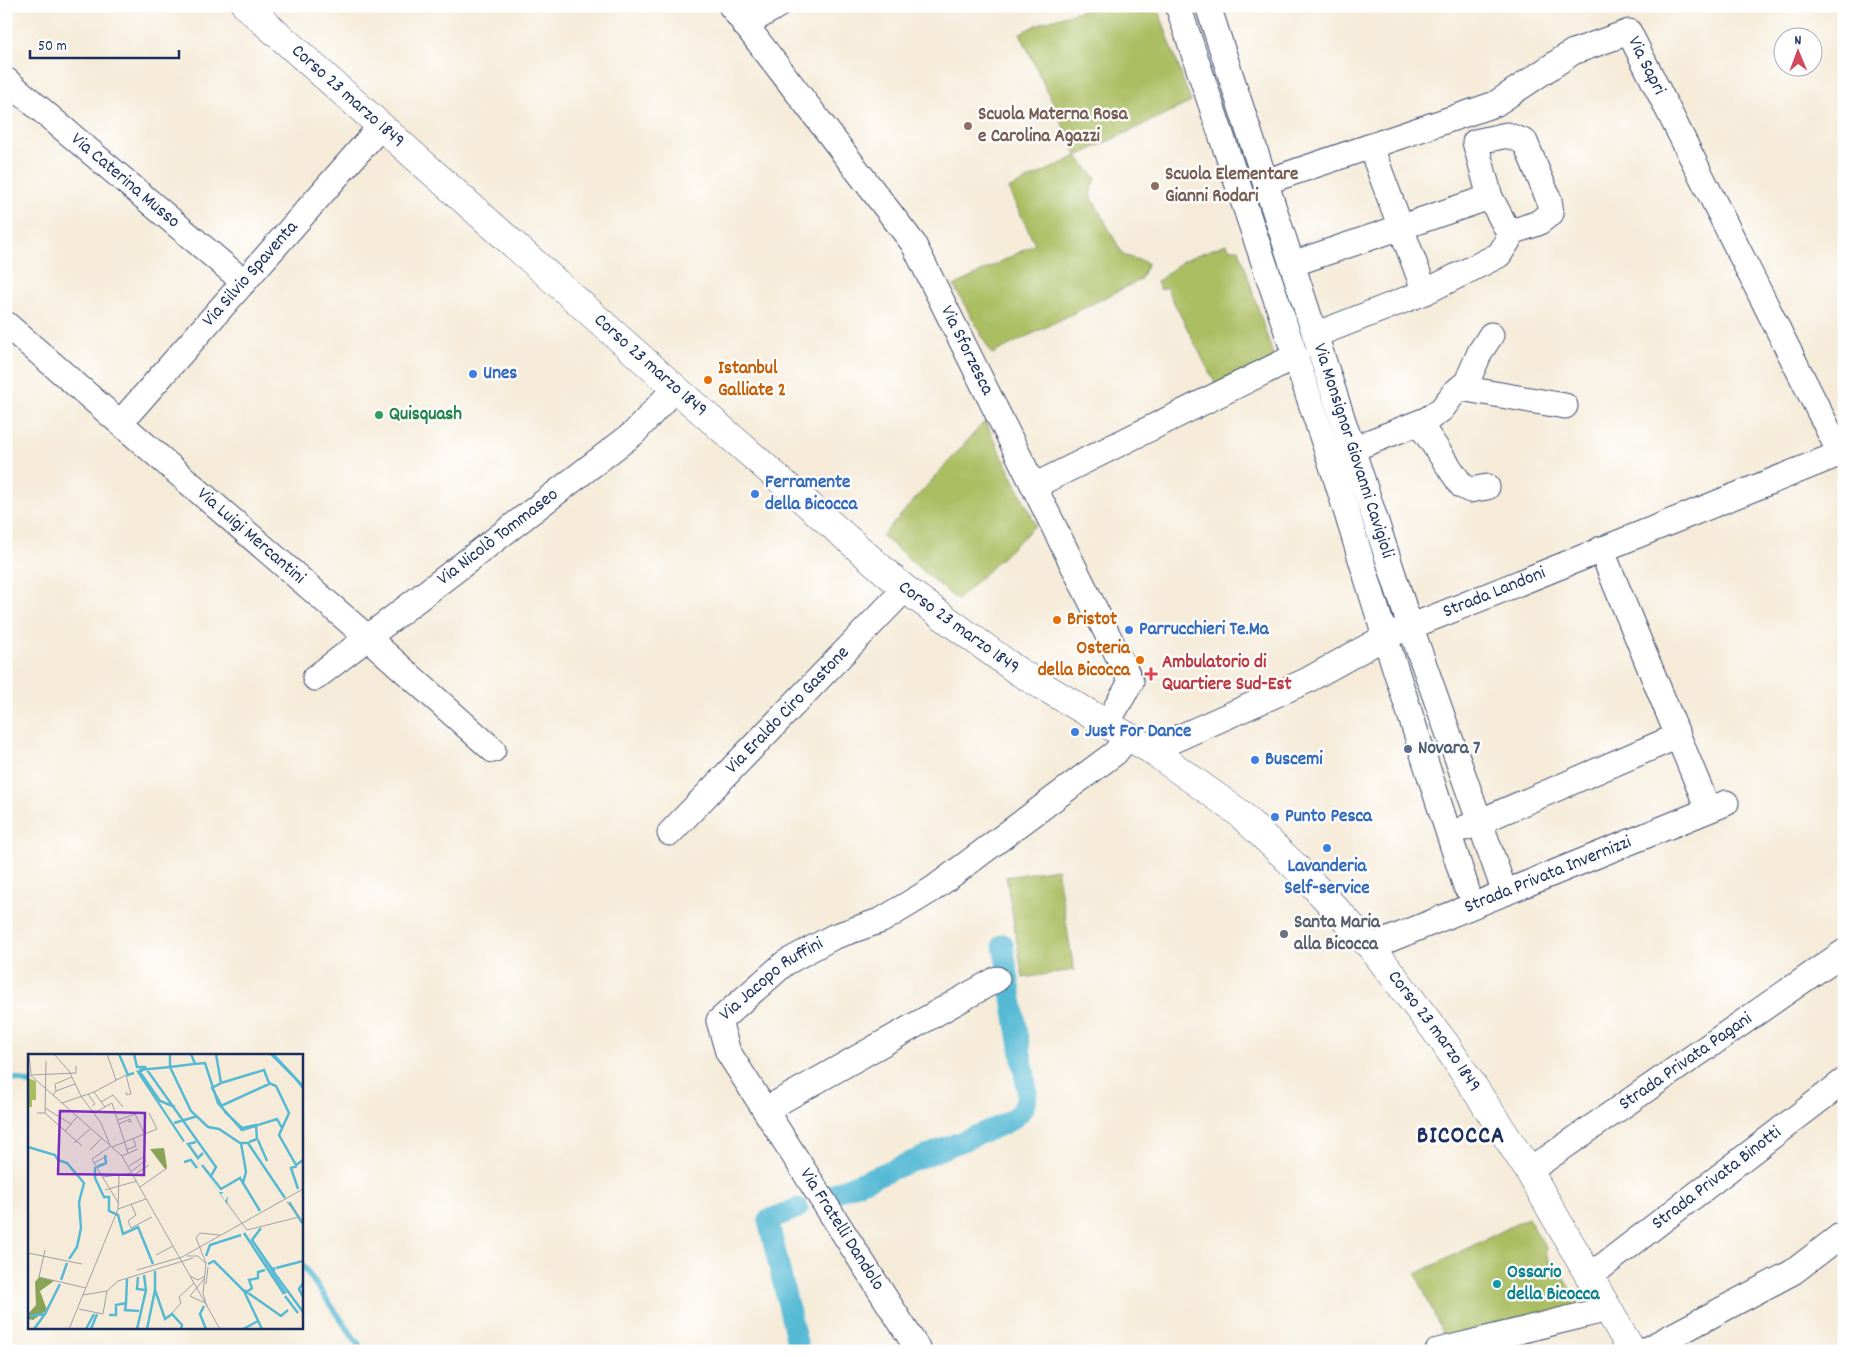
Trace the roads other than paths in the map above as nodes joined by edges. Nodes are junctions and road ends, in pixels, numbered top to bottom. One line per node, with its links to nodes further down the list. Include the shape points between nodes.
1 (246, 6): 7 (main road, Corso 23 marzo 1849)
2 (777, 6): 5 (street)
3 (1178, 6): 20 (street, Via Monsignor Giovanni Cavigioli)
4 (1208, 6): 10 (street, Via Monsignor Giovanni Cavigioli)
5 (738, 15): 28 (street, Via Sforzesca, via 913,242)
6 (6, 80): 15 (street, Via Caterina Musso)
7 (382, 126): 15 (street, Via Silvio Spaventa); 21 (main road, Corso 23 marzo 1849)
8 (1475, 142): 9 (street, via 1460,133); 11 (street); 13 (street, via 1507,135 1525,142 1549,200 1550,214 1538,223)
9 (1376, 160): 10 (street); 12 (street)
10 (1267, 189): 14 (street, Via Monsignor Giovanni Cavigioli); 26 (street, Via Sapri, via 1495,104 1573,52 1629,32)
11 (1490, 197): 12 (street); 13 (street)
12 (1400, 228): 14 (street); 16 (street)
13 (1509, 233): 16 (street, via 1499,255)
14 (1292, 264): 18 (street, Via Monsignor Giovanni Cavigioli)
15 (244, 282): 24 (street, Via Silvio Spaventa)
16 (1425, 292): 18 (street)
17 (6, 324): 24 (street, Via Luigi Mercantini)
18 (1315, 335): 27 (street, Via Monsignor Giovanni Cavigioli)
19 (1491, 335): 22 (street, via 1467,382)
20 (1296, 356): 27 (street, Via Monsignor Giovanni Cavigioli); 28 (street)
21 (674, 388): 31 (main road, Corso 23 marzo 1849); 34 (street, Via Nicolò Tommaseo, via 634,433)
22 (1460, 388): 23 (street); 25 (street, via 1442,409)
23 (1565, 406)
24 (120, 423): 34 (street, Via Luigi Mercantini)
25 (1419, 423): 27 (street); 29 (street, via 1462,486 1470,490)
26 (1842, 453): 30 (street, Strada Landoni)
27 (1341, 454): 32 (street, Via Monsignor Giovanni Cavigioli); 33 (street, Via Monsignor Giovanni Cavigioli)
28 (1034, 486): 36 (street, Via Sforzesca, via 1131,682)
29 (1487, 487)
30 (1600, 549): 32 (street, Strada Landoni); 37 (street)
31 (905, 589): 36 (main road, Corso 23 marzo 1849, via 1019,672); 41 (street, Via Eraldo Ciro Gastone)
32 (1410, 627): 33 (street, Strada Landoni); 40 (street, Via Monsignor Giovanni Cavigioli)
33 (1384, 637): 39 (street, Strada Landoni, via 1306,681); 42 (street, Via Monsignor Giovanni Cavigioli)
34 (368, 638): 35 (street, Via Nicolò Tommaseo); 38 (street, Via Luigi Mercantini)
35 (315, 678)
36 (1117, 730): 39 (main road, Corso 23 marzo 1849); 49 (street, Via Jacopo Ruffini, via 1115,753 933,889 882,920 833,937 785,964 719,1021 728,1052)
37 (1678, 736): 40 (street); 44 (street, Strada Privata Invernizzi, via 1715,801)
38 (493, 750)
39 (1151, 750): 45 (main road, Corso 23 marzo 1849, via 1238,812 1302,872)
40 (1480, 822): 42 (street); 44 (street, Via Monsignor Giovanni Cavigioli)
41 (670, 832)
42 (1449, 834): 43 (street, Via Monsignor Giovanni Cavigioli)
43 (1466, 887)
44 (1506, 893): 45 (street, Strada Privata Invernizzi)
45 (1371, 947): 50 (main road, Corso 23 marzo 1849, via 1444,1042)
46 (1844, 952): 50 (street, Strada Privata Pagani)
47 (997, 979): 49 (street)
48 (1844, 1080): 52 (street, Strada Privata Binotti)
49 (765, 1110): 54 (street, Via Fratelli Dandolo)
50 (1529, 1171): 52 (main road, Corso 23 marzo 1849)
51 (1844, 1233): 57 (street, via 1793,1272)
52 (1590, 1276): 53 (main road, Corso 23 marzo 1849)
53 (1608, 1309): 55 (street); 56 (main road, Corso 23 marzo 1849)
54 (919, 1351)
55 (1438, 1351)
56 (1632, 1351)
57 (1644, 1351)

